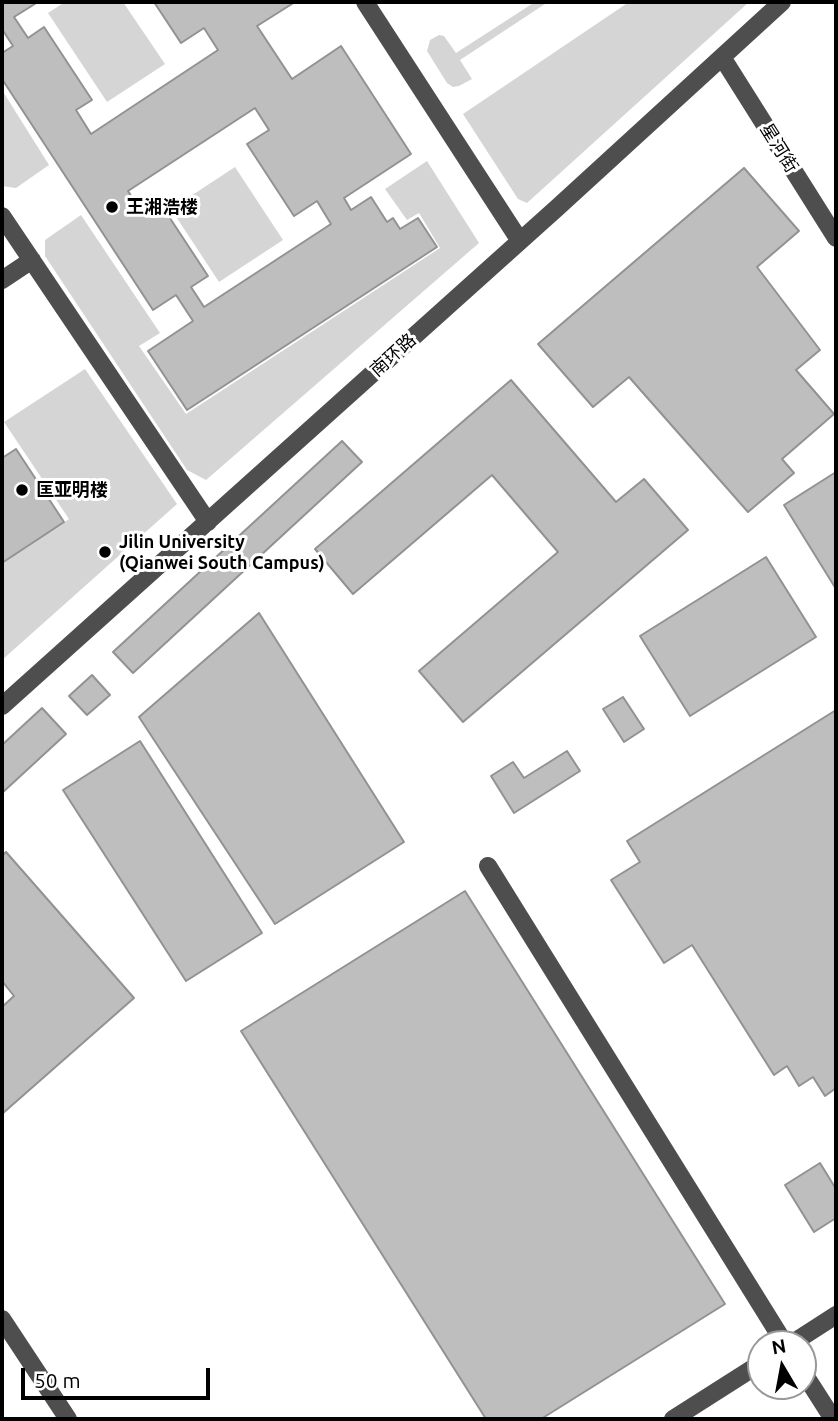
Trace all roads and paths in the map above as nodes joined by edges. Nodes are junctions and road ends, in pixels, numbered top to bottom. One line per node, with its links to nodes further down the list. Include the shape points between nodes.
1 (365, 2): 6 (street)
2 (773, 5): 3 (street, 南环路)
3 (722, 57): 5 (street, 星河街); 6 (street, 南环路)
4 (2, 216): 7 (street)
5 (836, 238)
6 (520, 241): 9 (street, 南环路)
7 (32, 260): 8 (street); 9 (street)
8 (2, 280)
9 (208, 522): 10 (street, 南环路)
10 (2, 706)
11 (488, 866): 14 (street)
12 (836, 1315): 15 (street)
13 (2, 1319): 18 (street)
14 (776, 1330)
15 (813, 1330)
16 (747, 1372): 19 (street)
17 (817, 1394): 20 (street)
18 (68, 1419)
19 (673, 1419)
20 (833, 1419)

